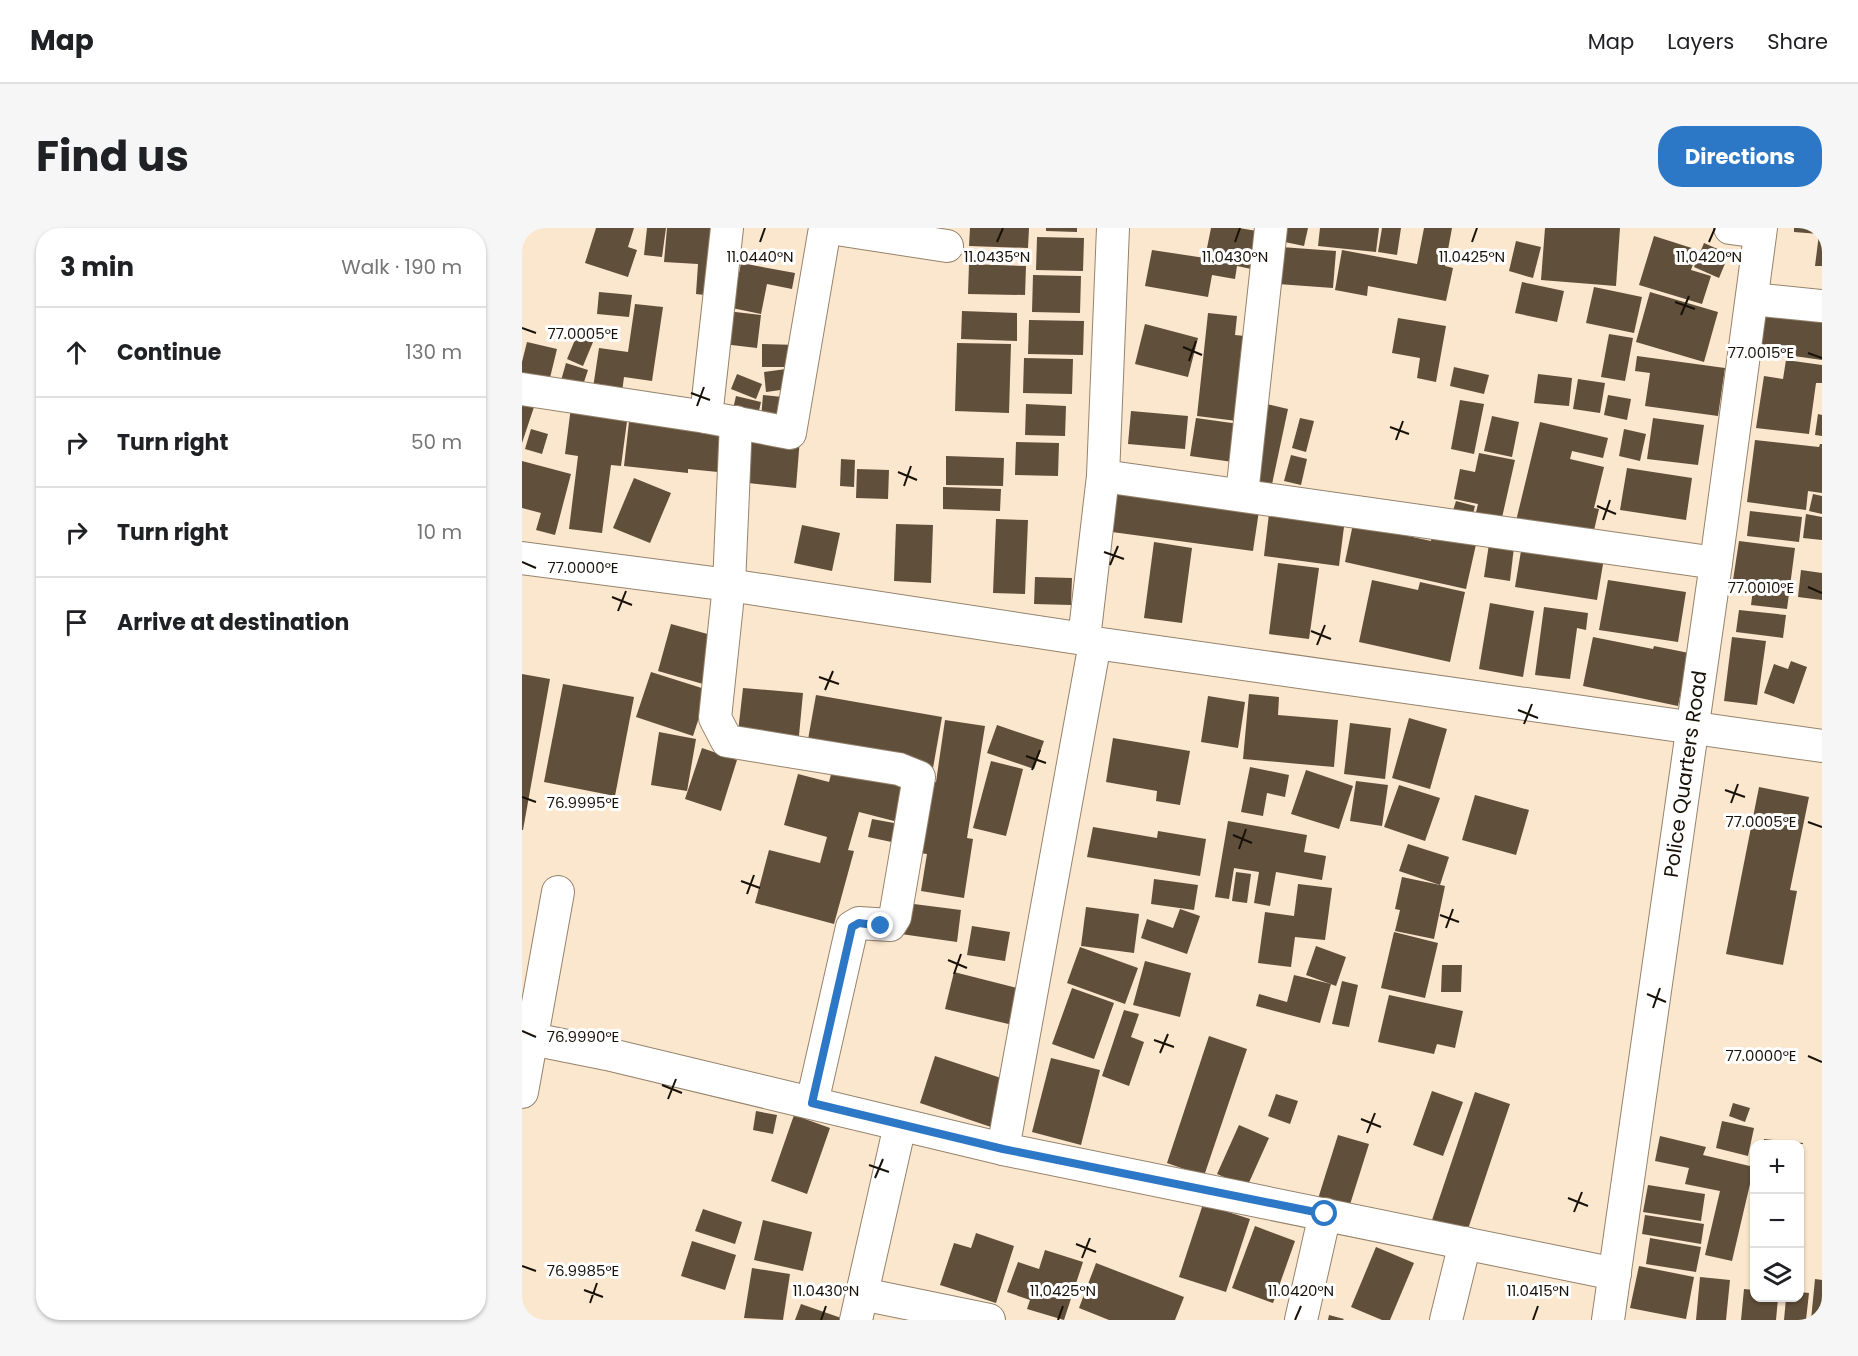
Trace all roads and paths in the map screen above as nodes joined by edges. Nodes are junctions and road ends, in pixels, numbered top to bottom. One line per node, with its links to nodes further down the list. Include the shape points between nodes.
1 (728, 228): 11 (street)
2 (825, 228): 11 (street, via 790,433)
3 (830, 228): 7 (street)
4 (1113, 228): 12 (street)
5 (1271, 228): 13 (street)
6 (1750, 229): 8 (street, Police Quarters Road)
7 (947, 246)
8 (1752, 299): 9 (street); 15 (street, Police Quarters Road)
9 (1822, 306)
10 (522, 389): 11 (street)
11 (721, 419): 16 (street)
12 (1103, 476): 13 (street); 17 (street)
13 (1242, 494): 15 (street)
14 (522, 558): 16 (street)
15 (1716, 563): 18 (street, Police Quarters Road)
16 (729, 585): 17 (street); 23 (street, via 715,718 727,741 899,769 919,777 895,917 890,925 859,923 852,927)
17 (1090, 641): 18 (street); 25 (street)
18 (1692, 727): 19 (street); 28 (street, Police Quarters Road)
19 (1822, 746)
20 (558, 892): 21 (street)
21 (532, 1040): 22 (street); 23 (street)
22 (522, 1092)
23 (812, 1103): 24 (street)
24 (900, 1125): 25 (street); 29 (street)
25 (1003, 1149): 26 (street)
26 (1325, 1214): 27 (street); 31 (street)
27 (1465, 1243): 28 (street); 32 (street)
28 (1615, 1274): 33 (street, Police Quarters Road)
29 (859, 1307): 30 (street)
30 (989, 1320)
31 (1301, 1320)
32 (1446, 1320)
33 (1608, 1320)

